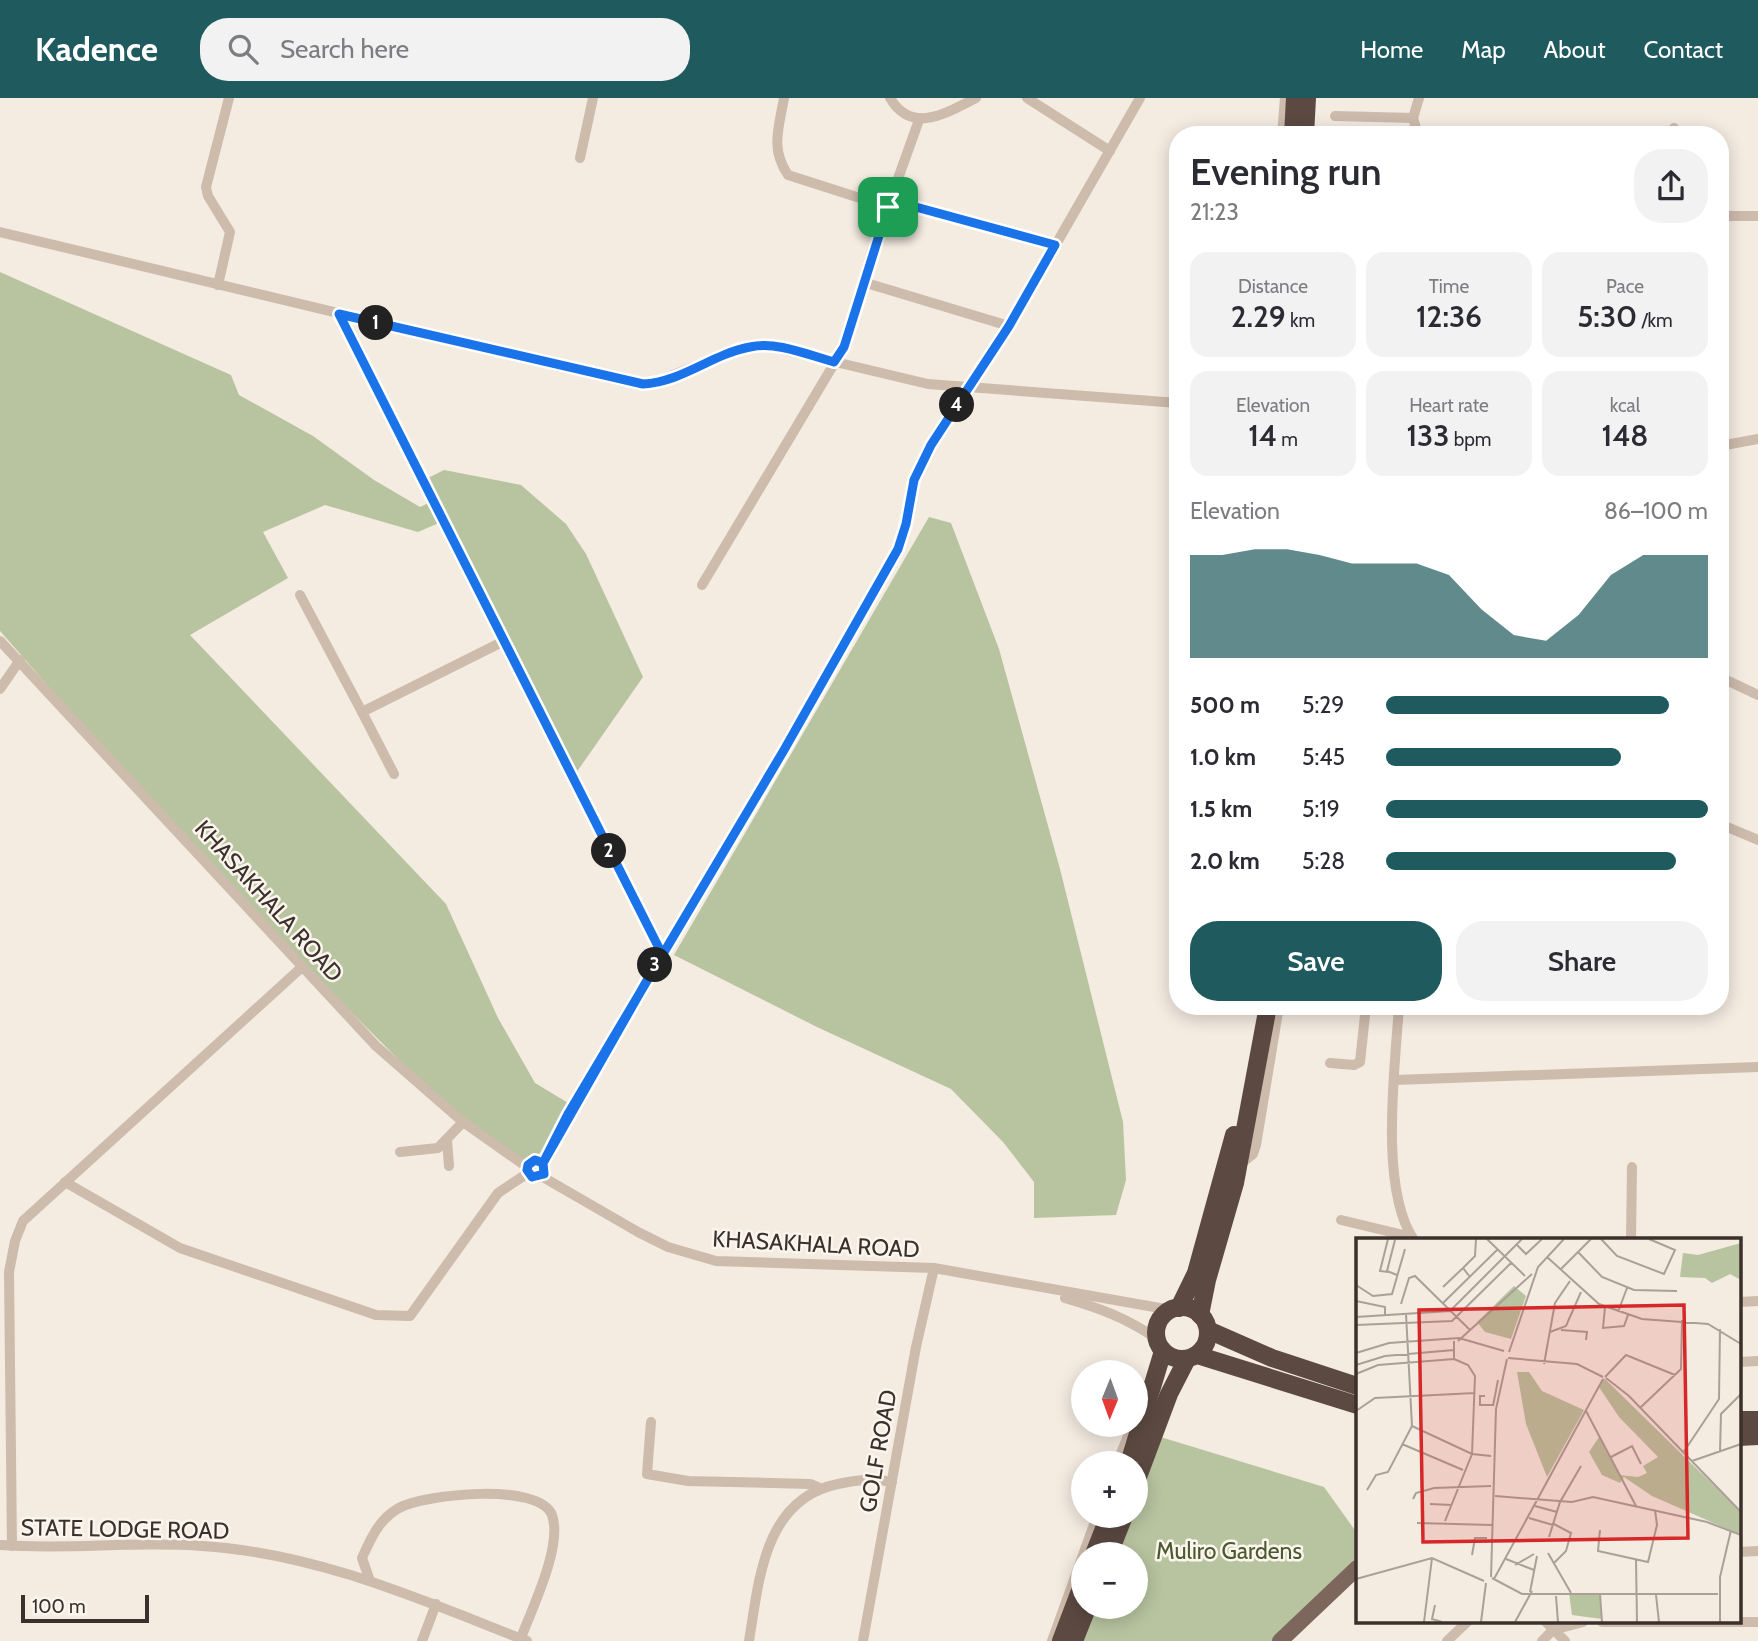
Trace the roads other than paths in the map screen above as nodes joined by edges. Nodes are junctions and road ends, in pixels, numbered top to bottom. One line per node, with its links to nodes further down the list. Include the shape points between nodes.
1 (229, 98): 27 (street, via 206,187 230,232)
2 (593, 98): 20 (street)
3 (784, 98): 21 (street, via 777,144 779,161 788,175)
4 (890, 98): 14 (street, via 905,115)
5 (976, 98): 14 (street, via 940,116)
6 (1027, 98): 19 (street)
7 (1140, 98): 19 (street)
8 (1285, 98): 15 (street)
9 (1295, 98): 16 (highway)
10 (1307, 98): 17 (highway)
11 (1419, 98): 13 (street)
12 (1335, 116): 13 (street)
13 (1413, 118): 18 (street)
14 (919, 120): 21 (street)
15 (1283, 126)
16 (1293, 126)
17 (1305, 126)
18 (1415, 126)
19 (1110, 151): 25 (street)
20 (580, 158)
21 (889, 204): 25 (street); 26 (street)
22 (1729, 216): 23 (street)
23 (1758, 216)
24 (0, 232): 27 (street)
25 (1055, 245): 29 (street)
26 (863, 282): 29 (street); 30 (street, via 844,347)
27 (218, 285): 28 (street)
28 (339, 314): 30 (street, via 643,384 673,378 756,346 779,347); 38 (street)
29 (1009, 326): 31 (street)
30 (834, 362): 31 (street, via 902,380); 35 (street)
31 (968, 388): 32 (street); 47 (street, via 920,465 898,549)
32 (1169, 402)
33 (1758, 439): 34 (street)
34 (1729, 444)
35 (702, 585)
36 (300, 595): 43 (street)
37 (0, 641): 39 (street, KHASAKHALA ROAD)
38 (502, 642): 43 (street); 47 (street)
39 (20, 660): 41 (street); 48 (street, KHASAKHALA ROAD)
40 (1729, 681): 42 (street)
41 (0, 689)
42 (1758, 695)
43 (362, 712): 44 (street)
44 (394, 774)
45 (1729, 828): 46 (street)
46 (1758, 841)
47 (662, 954): 60 (street)
48 (302, 967): 57 (street, KHASAKHALA ROAD, via 402,1072); 66 (street)
49 (1254, 1015): 75 (highway, via 1232,1143 1196,1273)
50 (1266, 1015): 61 (highway)
51 (1278, 1015): 61 (street, via 1256,1144 1253,1154)
52 (1365, 1015): 54 (street, via 1360,1062)
53 (1399, 1015): 56 (street)
54 (1330, 1063)
55 (1758, 1067): 56 (street)
56 (1395, 1080): 69 (street, via 1397,1195)
57 (463, 1122): 58 (street); 64 (street, KHASAKHALA ROAD)
58 (447, 1140): 59 (street, via 439,1148); 62 (street)
59 (400, 1152)
60 (543, 1163): 64 (street, via 535,1160); 65 (street)
61 (1239, 1165): 76 (highway, via 1207,1280)
62 (449, 1166)
63 (1632, 1167): 70 (street)
64 (528, 1170): 65 (street, via 536,1178); 66 (street, via 498,1193 410,1316 363,1311 180,1248)
65 (541, 1176): 71 (street, KHASAKHALA ROAD, via 658,1242 716,1261)
66 (65, 1182): 96 (street, via 23,1221 9,1272)
67 (1341, 1220): 68 (street)
68 (1409, 1238)
69 (1413, 1238)
70 (1631, 1238)
71 (934, 1268): 72 (street, KHASAKHALA ROAD); 92 (street, GOLF ROAD)
72 (1024, 1286): 75 (street); 77 (street, via 1111,1311 1132,1321)
73 (1758, 1301): 74 (street)
74 (1740, 1302)
75 (1175, 1309): 76 (highway); 77 (highway, via 1159,1322)
76 (1204, 1322): 78 (highway, via 1206,1344); 79 (highway)
77 (1160, 1345): 78 (highway, via 1174,1358); 84 (highway)
78 (1192, 1357): 82 (highway); 91 (highway, via 1169,1394)
79 (1272, 1358): 82 (highway); 83 (highway)
80 (1758, 1360): 81 (street)
81 (1740, 1362)
82 (1265, 1376): 85 (highway)
83 (1356, 1386)
84 (1148, 1389)
85 (1356, 1405)
86 (1740, 1420): 87 (highway)
87 (1758, 1420)
88 (651, 1422): 93 (street, via 647,1474 688,1481)
89 (1758, 1436): 90 (highway)
90 (1740, 1437)
91 (1148, 1451)
92 (891, 1482): 93 (street, via 871,1478); 111 (street, GOLF ROAD)
93 (820, 1488): 110 (street, via 782,1518 767,1547)
94 (1093, 1528): 112 (street)
95 (0, 1545): 96 (street, STATE LODGE ROAD)
96 (12, 1546): 100 (street, STATE LODGE ROAD, via 201,1545 279,1557)
97 (1758, 1551): 98 (street)
98 (1740, 1552)
99 (1356, 1569): 115 (main road)
100 (370, 1581): 101 (street, STATE LODGE ROAD); 108 (street, via 362,1558 372,1534 399,1508 427,1497 522,1496 539,1500 551,1514 553,1543)
101 (436, 1604): 108 (street, STATE LODGE ROAD); 109 (street)
102 (1071, 1616): 113 (highway)
103 (1083, 1619): 114 (highway)
104 (1740, 1622): 105 (street)
105 (1758, 1622)
106 (1465, 1624): 116 (street)
107 (1549, 1626): 117 (street); 118 (street)
108 (524, 1640)
109 (422, 1641)
110 (749, 1641)
111 (863, 1641)
112 (1052, 1641)
113 (1062, 1641)
114 (1074, 1641)
115 (1280, 1641)
116 (1447, 1641)
117 (1542, 1641)
118 (1565, 1641)

